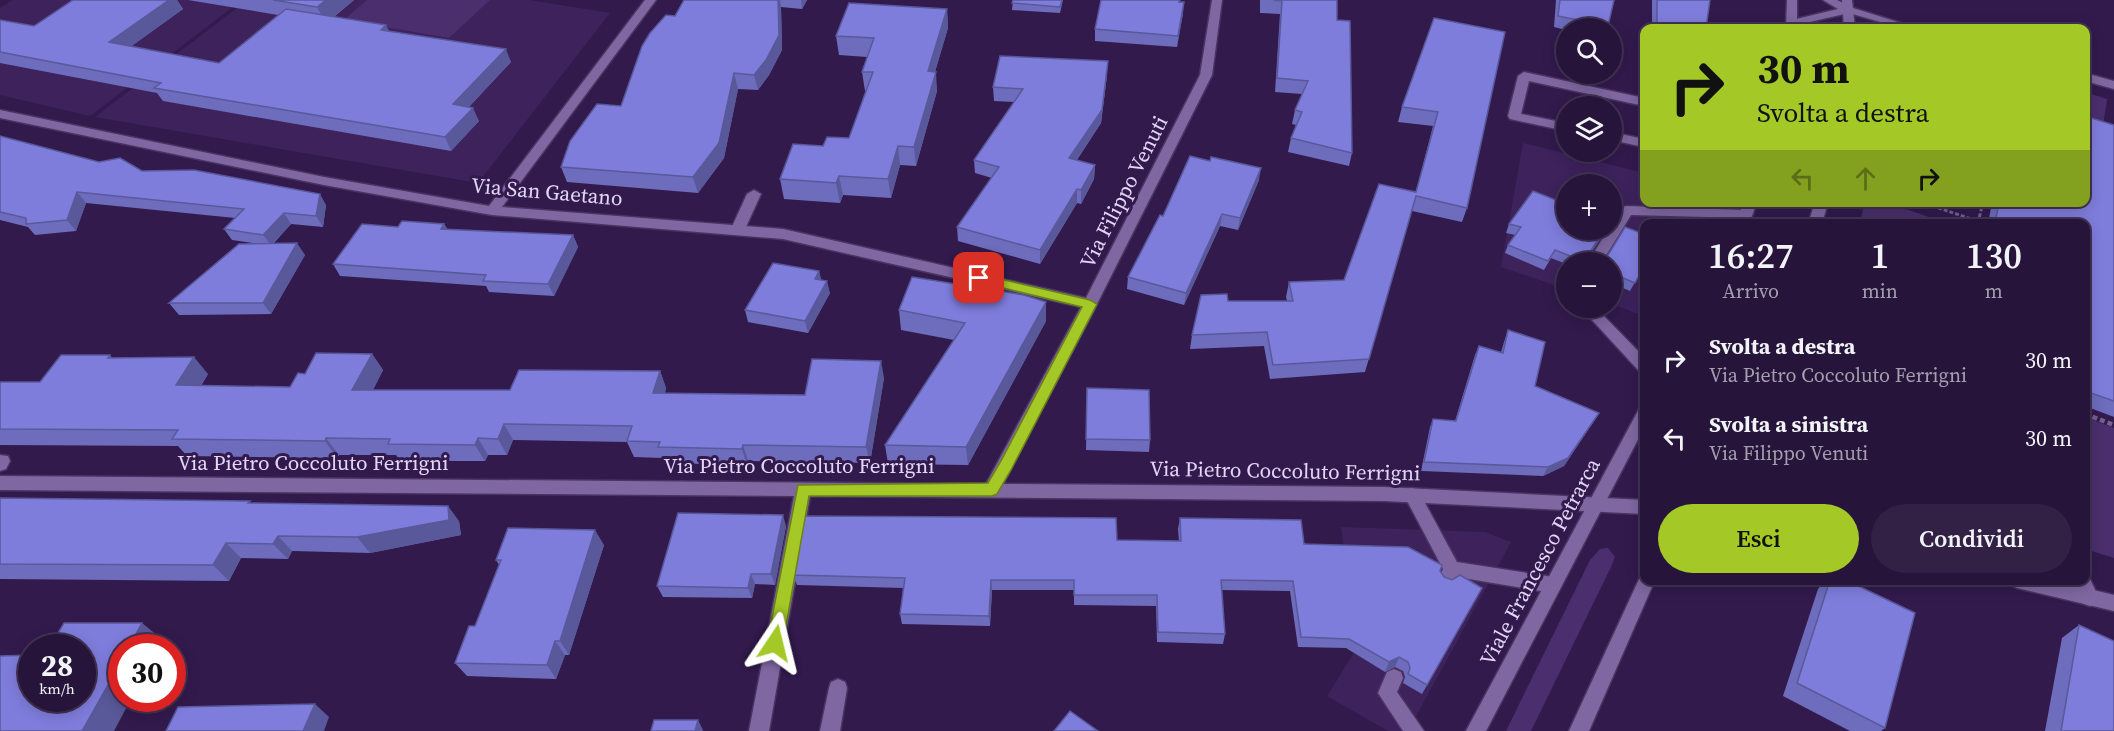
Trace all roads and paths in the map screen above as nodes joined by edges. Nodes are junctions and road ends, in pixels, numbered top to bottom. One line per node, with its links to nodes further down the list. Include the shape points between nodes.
1 (651, 0): 21 (street)
2 (1217, 0): 26 (street, Via Filippo Venuti, via 1206,75)
3 (1791, 0): 6 (street)
4 (1828, 0): 5 (street)
5 (1848, 5): 7 (street); 8 (street); 9 (street)
6 (1792, 24)
7 (1797, 24)
8 (1850, 24)
9 (1900, 24)
10 (2090, 78): 11 (street)
11 (2114, 85)
12 (1616, 96): 16 (street, via 1524,76 1514,116)
13 (1622, 97): 14 (street)
14 (1640, 101)
15 (0, 114): 21 (street, Via San Gaetano)
16 (1556, 125)
17 (1622, 139): 18 (street)
18 (1640, 143)
19 (754, 194): 24 (street)
20 (1935, 207): 23 (path)
21 (492, 211): 24 (street, Via San Gaetano)
22 (1746, 213): 25 (street, via 1627,210)
23 (1969, 219)
24 (738, 229): 26 (street, Via San Gaetano, via 822,242)
25 (1601, 252)
26 (1090, 304): 33 (street, Via Filippo Venuti)
27 (1597, 318): 28 (street)
28 (1640, 363)
29 (2090, 416): 31 (path)
30 (1640, 421): 36 (street, Viale Francesco Petrarca)
31 (2114, 425)
32 (0, 483): 34 (street, Via Pietro Coccoluto Ferrigni)
33 (992, 489): 34 (street, Via Pietro Coccoluto Ferrigni); 35 (street, Via Pietro Coccoluto Ferrigni)
34 (803, 490): 46 (street)
35 (1412, 495): 36 (street, Via Pietro Coccoluto Ferrigni); 38 (street, via 1449,575)
36 (1597, 503): 37 (street, Via Pietro Coccoluto Ferrigni); 38 (street, Viale Francesco Petrarca)
37 (1640, 507)
38 (1553, 585): 49 (street, Viale Francesco Petrarca)
39 (1645, 585): 50 (street)
40 (2037, 585): 42 (street)
41 (2084, 585): 42 (street)
42 (2090, 598): 43 (street)
43 (2114, 603)
44 (1394, 678): 48 (street, via 1387,693)
45 (838, 688): 47 (street)
46 (759, 731)
47 (830, 731)
48 (1414, 731)
49 (1476, 731)
50 (1579, 731)

